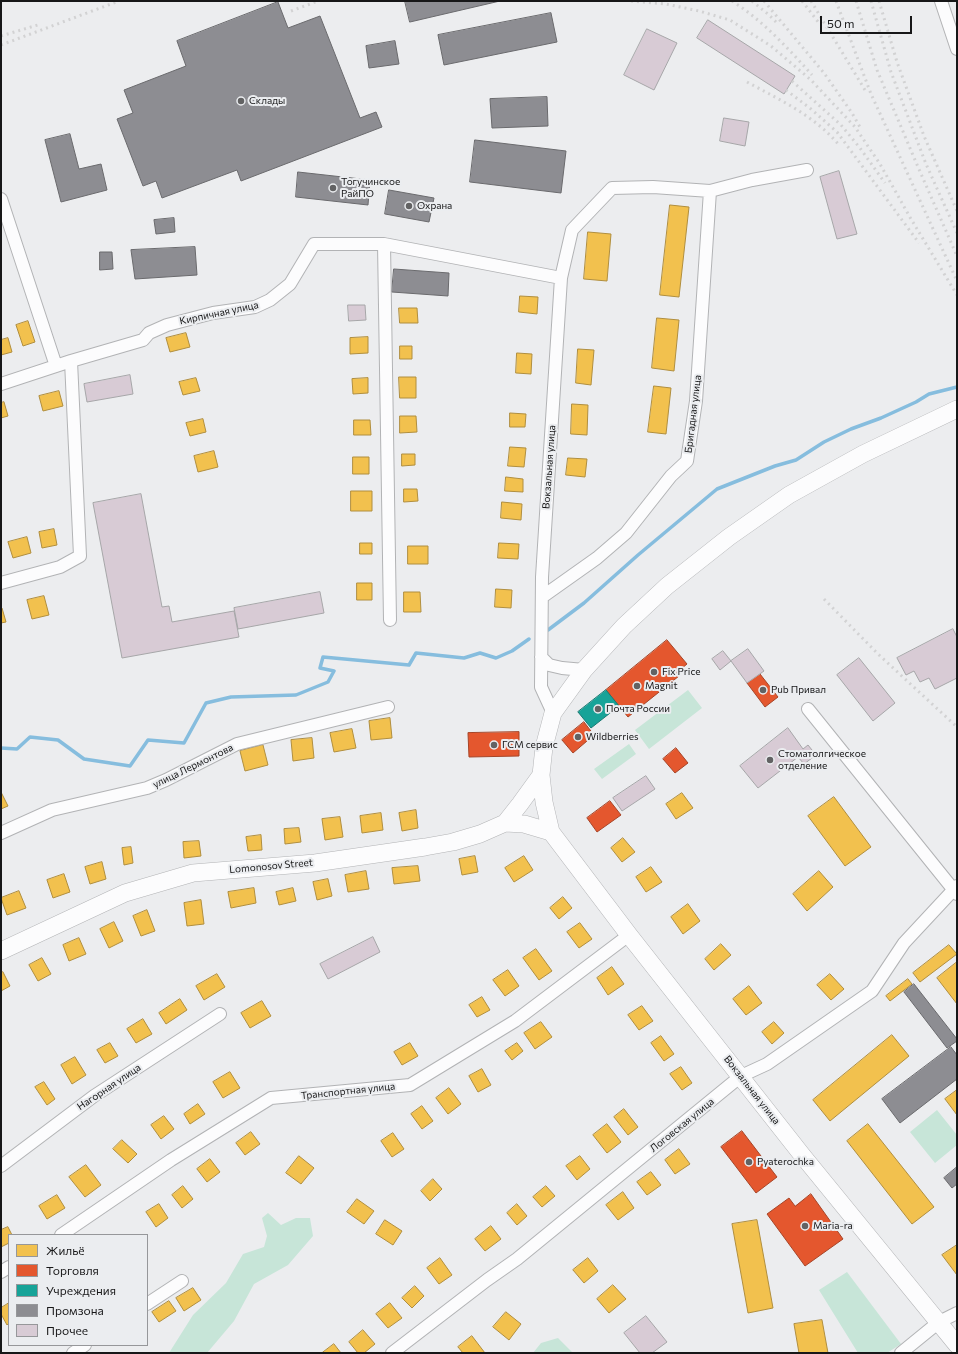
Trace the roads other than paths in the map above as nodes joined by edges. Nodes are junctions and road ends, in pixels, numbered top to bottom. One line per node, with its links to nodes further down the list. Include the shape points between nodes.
1 (942, 1): 2 (street)
2 (957, 49)
3 (807, 170): 4 (street, Вокзальная улица)
4 (710, 191): 7 (street, Вокзальная улица, via 653,187 612,188 572,230); 15 (street, Бригадная улица, via 696,401 686,461 626,533 597,558)
5 (1, 199): 9 (street)
6 (384, 244): 7 (street, Кирпичная улица); 8 (street, Кирпичная улица, via 314,244 290,284 270,300 255,307 213,313 167,325 143,340); 16 (street)
7 (561, 278): 15 (street, Вокзальная улица)
8 (71, 361): 9 (street, Кирпичная улица); 14 (street, via 80,556 60,567)
9 (56, 366): 10 (street, Кирпичная улица)
10 (1, 384)
11 (957, 409): 13 (main road)
12 (957, 418): 13 (main road)
13 (886, 443): 18 (main road, via 790,495 729,537 667,586 624,626)
14 (1, 583)
15 (542, 598): 17 (street, Вокзальная улица)
16 (390, 620)
17 (541, 656): 18 (street, via 549,665); 21 (street, Вокзальная улица, via 541,687)
18 (584, 670): 21 (main road)
19 (388, 707): 25 (street, улица Лермонтова, via 237,744 147,788 52,810)
20 (808, 709): 26 (street)
21 (553, 714): 22 (main road, via 544,748)
22 (541, 775): 23 (main road); 24 (main road, via 544,802)
23 (505, 823): 24 (main road, Lomonosov Street, via 524,824); 28 (main road, Lomonosov Street, via 480,834 425,848 314,863 193,873 125,892)
24 (552, 832): 27 (main road, Вокзальная улица)
25 (1, 833)
26 (956, 890): 30 (street, Логовская улица, via 904,943 872,991 767,1064)
27 (628, 935): 30 (main road, Вокзальная улица); 32 (street, Транспортная улица, via 515,1021 410,1085 270,1098 171,1160)
28 (1, 951)
29 (220, 1014): 31 (street, Нагорная улица, via 94,1096)
30 (741, 1076): 36 (main road, Вокзальная улица); 40 (street, Логовская улица, via 517,1259)
31 (1, 1166)
32 (62, 1234)
33 (182, 1281): 34 (street)
34 (148, 1303)
35 (957, 1313): 36 (street)
36 (939, 1322): 37 (main road, Вокзальная улица); 41 (street)
37 (957, 1345)
38 (84, 1346): 39 (street)
39 (73, 1353)
40 (392, 1353)
41 (901, 1353)

